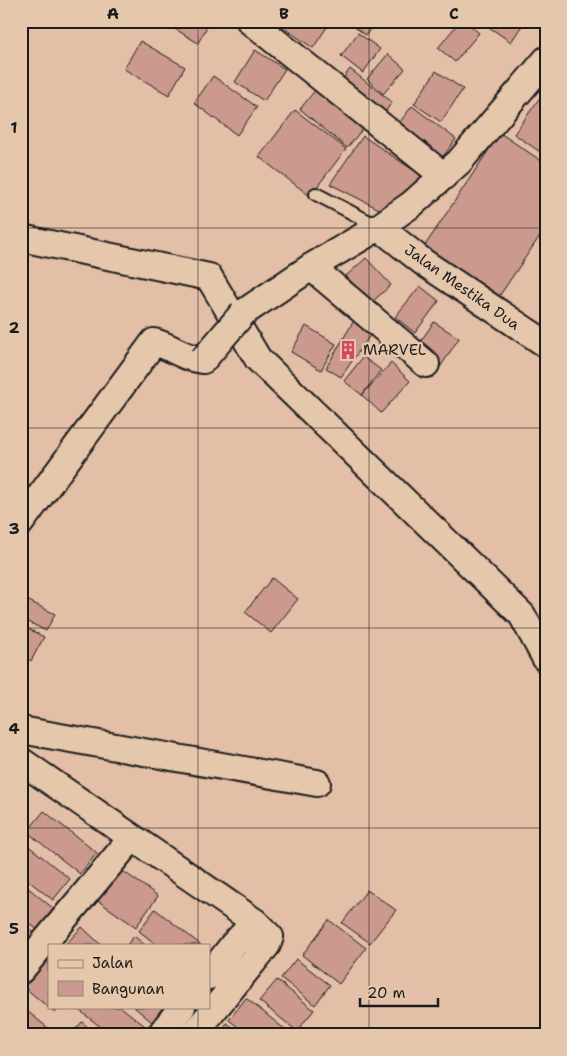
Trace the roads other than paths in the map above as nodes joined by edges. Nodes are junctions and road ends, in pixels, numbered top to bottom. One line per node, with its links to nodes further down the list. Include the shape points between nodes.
1 (250, 21): 3 (street)
2 (546, 60): 3 (street)
3 (444, 176): 5 (street)
4 (316, 194): 5 (lane)
5 (379, 227): 7 (street); 8 (street, Jalan Mestika Dua, via 423,262)
6 (21, 238): 11 (street, via 209,277 258,359 522,614)
7 (311, 267): 9 (street); 10 (street, bridge, via 243,314 203,360 154,342)
8 (546, 344)
9 (426, 364)
10 (21, 522)
11 (546, 658)
12 (21, 730): 14 (street)
13 (21, 761): 15 (street)
14 (317, 783)
15 (132, 838): 16 (street); 17 (street)
16 (255, 922): 18 (street); 21 (street, via 270,937 269,941)
17 (21, 970)
18 (210, 975)
19 (181, 1008): 20 (street)
20 (160, 1035)
21 (193, 1035)

